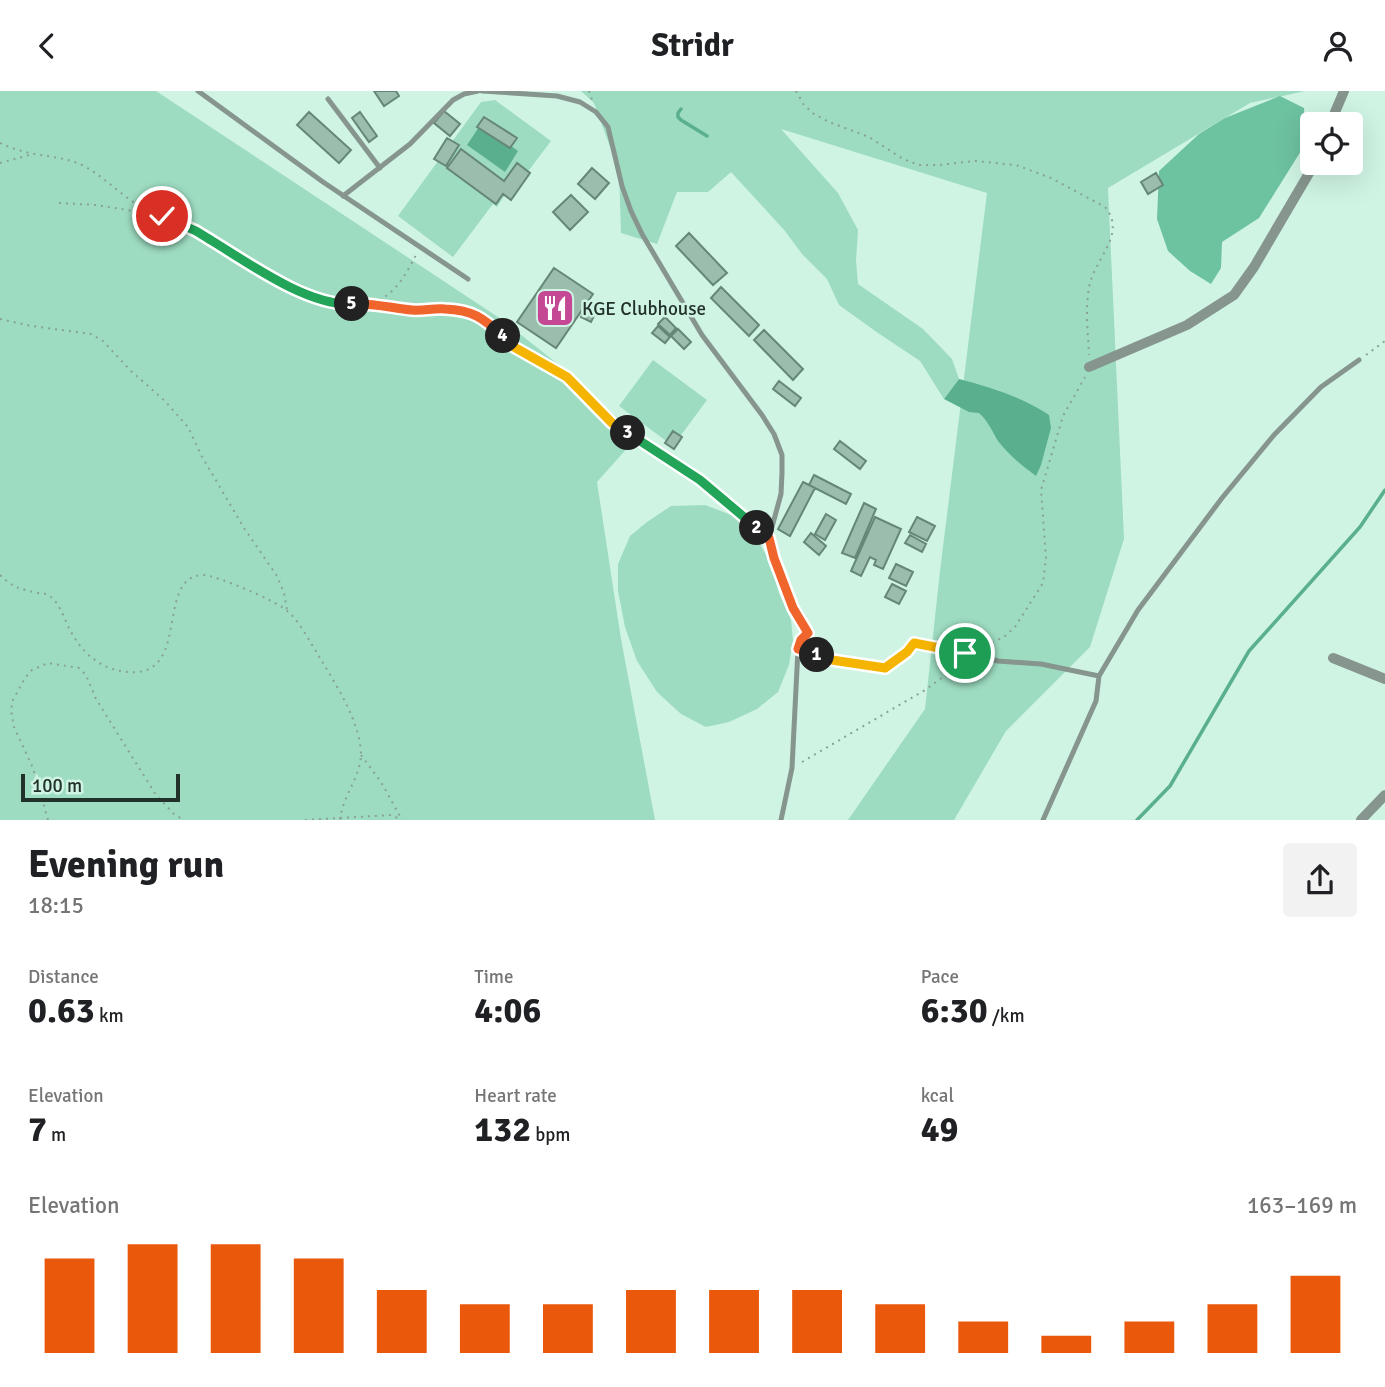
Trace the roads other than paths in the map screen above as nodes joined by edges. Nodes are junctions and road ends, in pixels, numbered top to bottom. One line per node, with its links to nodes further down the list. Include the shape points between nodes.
1 (198, 91): 8 (lane)
2 (480, 91): 6 (lane, via 453,100 411,144); 12 (lane, via 580,102 608,127 622,186 642,234 702,335 774,434 782,456 781,494 769,538 793,608 808,633)
3 (1345, 91): 5 (street)
4 (328, 99): 6 (lane)
5 (1335, 112)
6 (380, 168): 8 (lane)
7 (1308, 175): 11 (street, via 1234,295 1187,325)
8 (343, 196): 9 (lane)
9 (468, 279)
10 (1359, 360): 14 (lane, via 1321,387 1222,498 1138,610)
11 (1089, 367)
12 (798, 649): 14 (lane, via 885,668 914,643); 17 (lane, via 792,768)
13 (1333, 658): 15 (street)
14 (1099, 676): 18 (lane, via 1096,701)
15 (1385, 679)
16 (1385, 795): 19 (street)
17 (781, 820)
18 (1043, 820)
19 (1361, 820)

